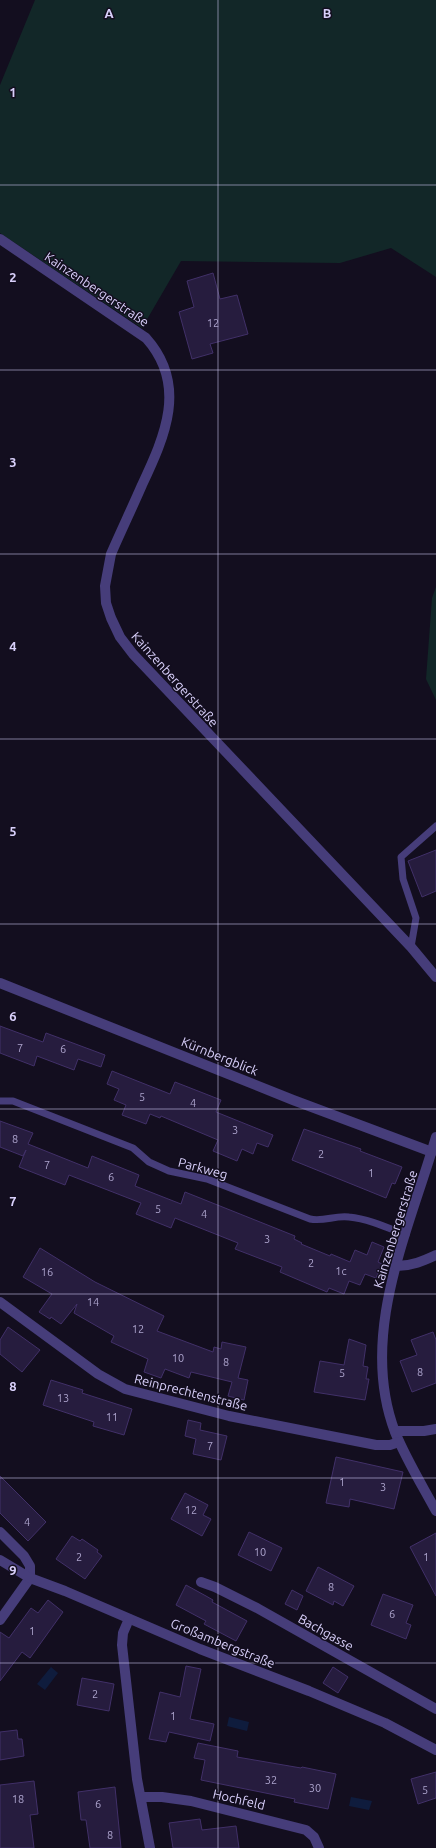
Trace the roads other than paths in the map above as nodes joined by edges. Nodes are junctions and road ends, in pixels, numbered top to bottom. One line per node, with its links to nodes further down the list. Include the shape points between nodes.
1 (0, 239): 3 (street, Kainzenbergerstraße, via 146,338 159,356 165,372 170,399 166,430 111,554 106,571 106,603 120,637 132,654)
2 (436, 826): 3 (lane, via 401,857 403,879 416,918)
3 (411, 946): 4 (street, Kainzenbergerstraße)
4 (436, 977)
5 (0, 983): 8 (street, Kürnbergblick, via 293,1100)
6 (0, 1101): 9 (lane, Parkweg, via 12,1101 133,1148 149,1162 169,1171 207,1179 310,1219 319,1221 349,1217)
7 (436, 1137): 8 (street, Kainzenbergerstraße)
8 (432, 1152): 9 (street, Kainzenbergerstraße)
9 (406, 1235): 11 (street, Kainzenbergerstraße)
10 (436, 1255): 11 (street, via 407,1266)
11 (397, 1266): 14 (street, Kainzenbergerstraße, via 389,1292 381,1357 386,1396)
12 (0, 1302): 15 (street, Reinprechtenstraße, via 98,1374 125,1389 229,1416 376,1445)
13 (436, 1429): 14 (street)
14 (395, 1431): 15 (street, Kainzenbergerstraße)
15 (400, 1442): 16 (street, Kainzenbergerstraße)
16 (436, 1511)
17 (0, 1532): 19 (street, via 24,1556 30,1566)
18 (0, 1560): 19 (street, Großambergstraße)
19 (30, 1578): 21 (street, Großambergstraße); 22 (street)
20 (201, 1582): 23 (street, Bachgasse, via 257,1608)
21 (129, 1619): 24 (street, Großambergstraße, via 384,1723); 25 (street, via 123,1633 122,1645)
22 (0, 1620)
23 (436, 1709)
24 (436, 1750)
25 (141, 1797): 26 (street); 27 (street, Hochfeld, via 191,1801 306,1830 314,1836)
26 (150, 1848)
27 (319, 1848)

